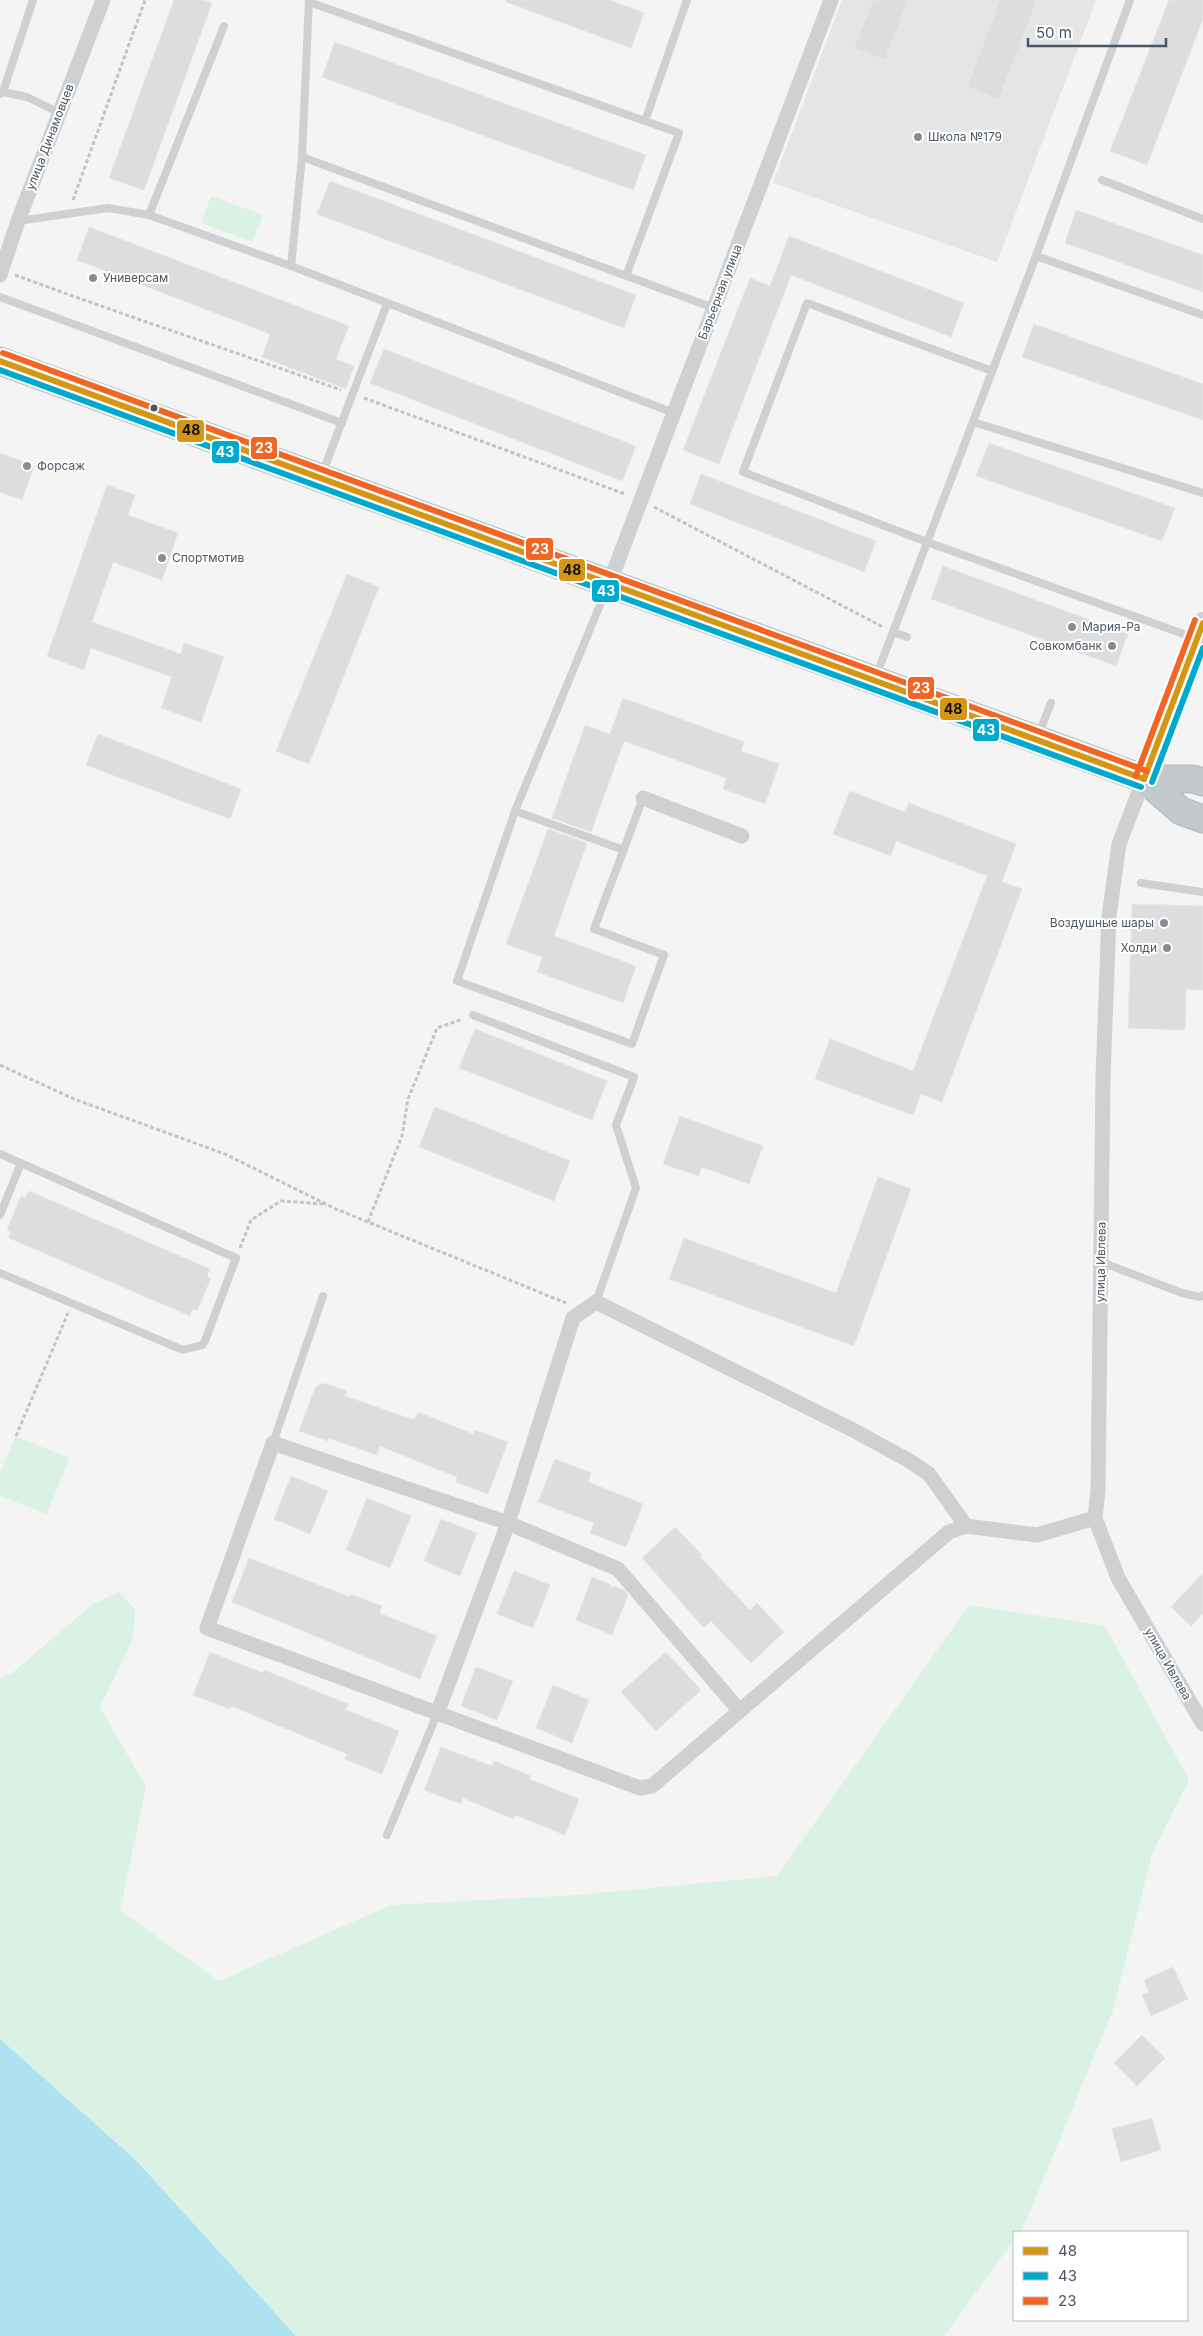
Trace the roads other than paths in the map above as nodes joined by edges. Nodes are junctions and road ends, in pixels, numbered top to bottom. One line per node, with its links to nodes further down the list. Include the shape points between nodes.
1 (33, 0): 8 (lane)
2 (103, 0): 9 (street, улица Динамовцев)
3 (687, 0): 10 (lane)
4 (831, 0): 22 (street, Барьерная улица)
5 (1130, 0): 16 (lane)
6 (309, 1): 10 (lane); 11 (lane)
7 (224, 26): 13 (lane)
8 (1, 93): 9 (lane, via 27,97)
9 (60, 113): 15 (street, улица Динамовцев)
10 (645, 121): 19 (lane, via 679,133)
11 (302, 157): 17 (lane); 19 (lane)
12 (1102, 180): 14 (lane)
13 (149, 215): 15 (lane, via 108,208); 17 (lane)
14 (1203, 219)
15 (18, 221): 18 (street, улица Динамовцев)
16 (1036, 256): 23 (lane); 25 (lane)
17 (291, 266): 21 (lane)
18 (1, 273)
19 (626, 276): 22 (lane)
20 (0, 297): 28 (lane)
21 (387, 304): 26 (lane); 28 (lane)
22 (714, 308): 26 (street, Барьерная улица)
23 (1203, 315)
24 (0, 361): 29 (highway)
25 (992, 371): 27 (lane); 31 (lane, via 807,303 743,472)
26 (674, 412): 32 (street, Барьерная улица)
27 (973, 422): 30 (lane); 31 (lane)
28 (342, 423): 29 (lane)
29 (320, 478): 32 (highway)
30 (1203, 494)
31 (927, 542): 33 (lane); 34 (lane)
32 (609, 584): 36 (highway); 42 (lane)
33 (1200, 631): 39 (main road)
34 (893, 632): 35 (lane); 36 (lane)
35 (907, 637)
36 (874, 681): 38 (highway)
37 (1051, 703): 38 (lane)
38 (1036, 740): 39 (highway)
39 (1144, 779): 40 (highway); 43 (highway, via 1181,811); 52 (street, улица Ивлева, via 1119,844 1109,916)
40 (1203, 782)
41 (643, 798): 44 (street); 45 (lane)
42 (515, 812): 45 (lane); 45 (lane, via 457,981 632,1044 664,955 594,929)
43 (1203, 819)
44 (742, 836)
45 (624, 850)
46 (1141, 883): 47 (lane)
47 (1203, 892)
48 (473, 1015): 56 (lane, via 634,1078 616,1125 636,1188)
49 (0, 1154): 50 (lane)
50 (21, 1163): 51 (lane); 53 (lane, via 236,1258 205,1341 198,1347 183,1350)
51 (0, 1215)
52 (1101, 1262): 54 (lane, via 1182,1293); 58 (street, улица Ивлева)
53 (0, 1273)
54 (1203, 1295)
55 (323, 1296): 57 (lane)
56 (590, 1306): 59 (street, via 573,1318); 60 (street, via 853,1430 908,1460 929,1474)
57 (273, 1443): 59 (street); 62 (street, via 207,1628)
58 (1095, 1518): 60 (street, via 1037,1535); 63 (street, улица Ивлева, via 1118,1578)
59 (508, 1523): 61 (street, via 618,1569); 62 (street)
60 (966, 1526): 61 (street, via 949,1532)
61 (739, 1710): 62 (street, via 652,1786 640,1788)
62 (437, 1714): 64 (lane)
63 (1203, 1724)
64 (387, 1835)

